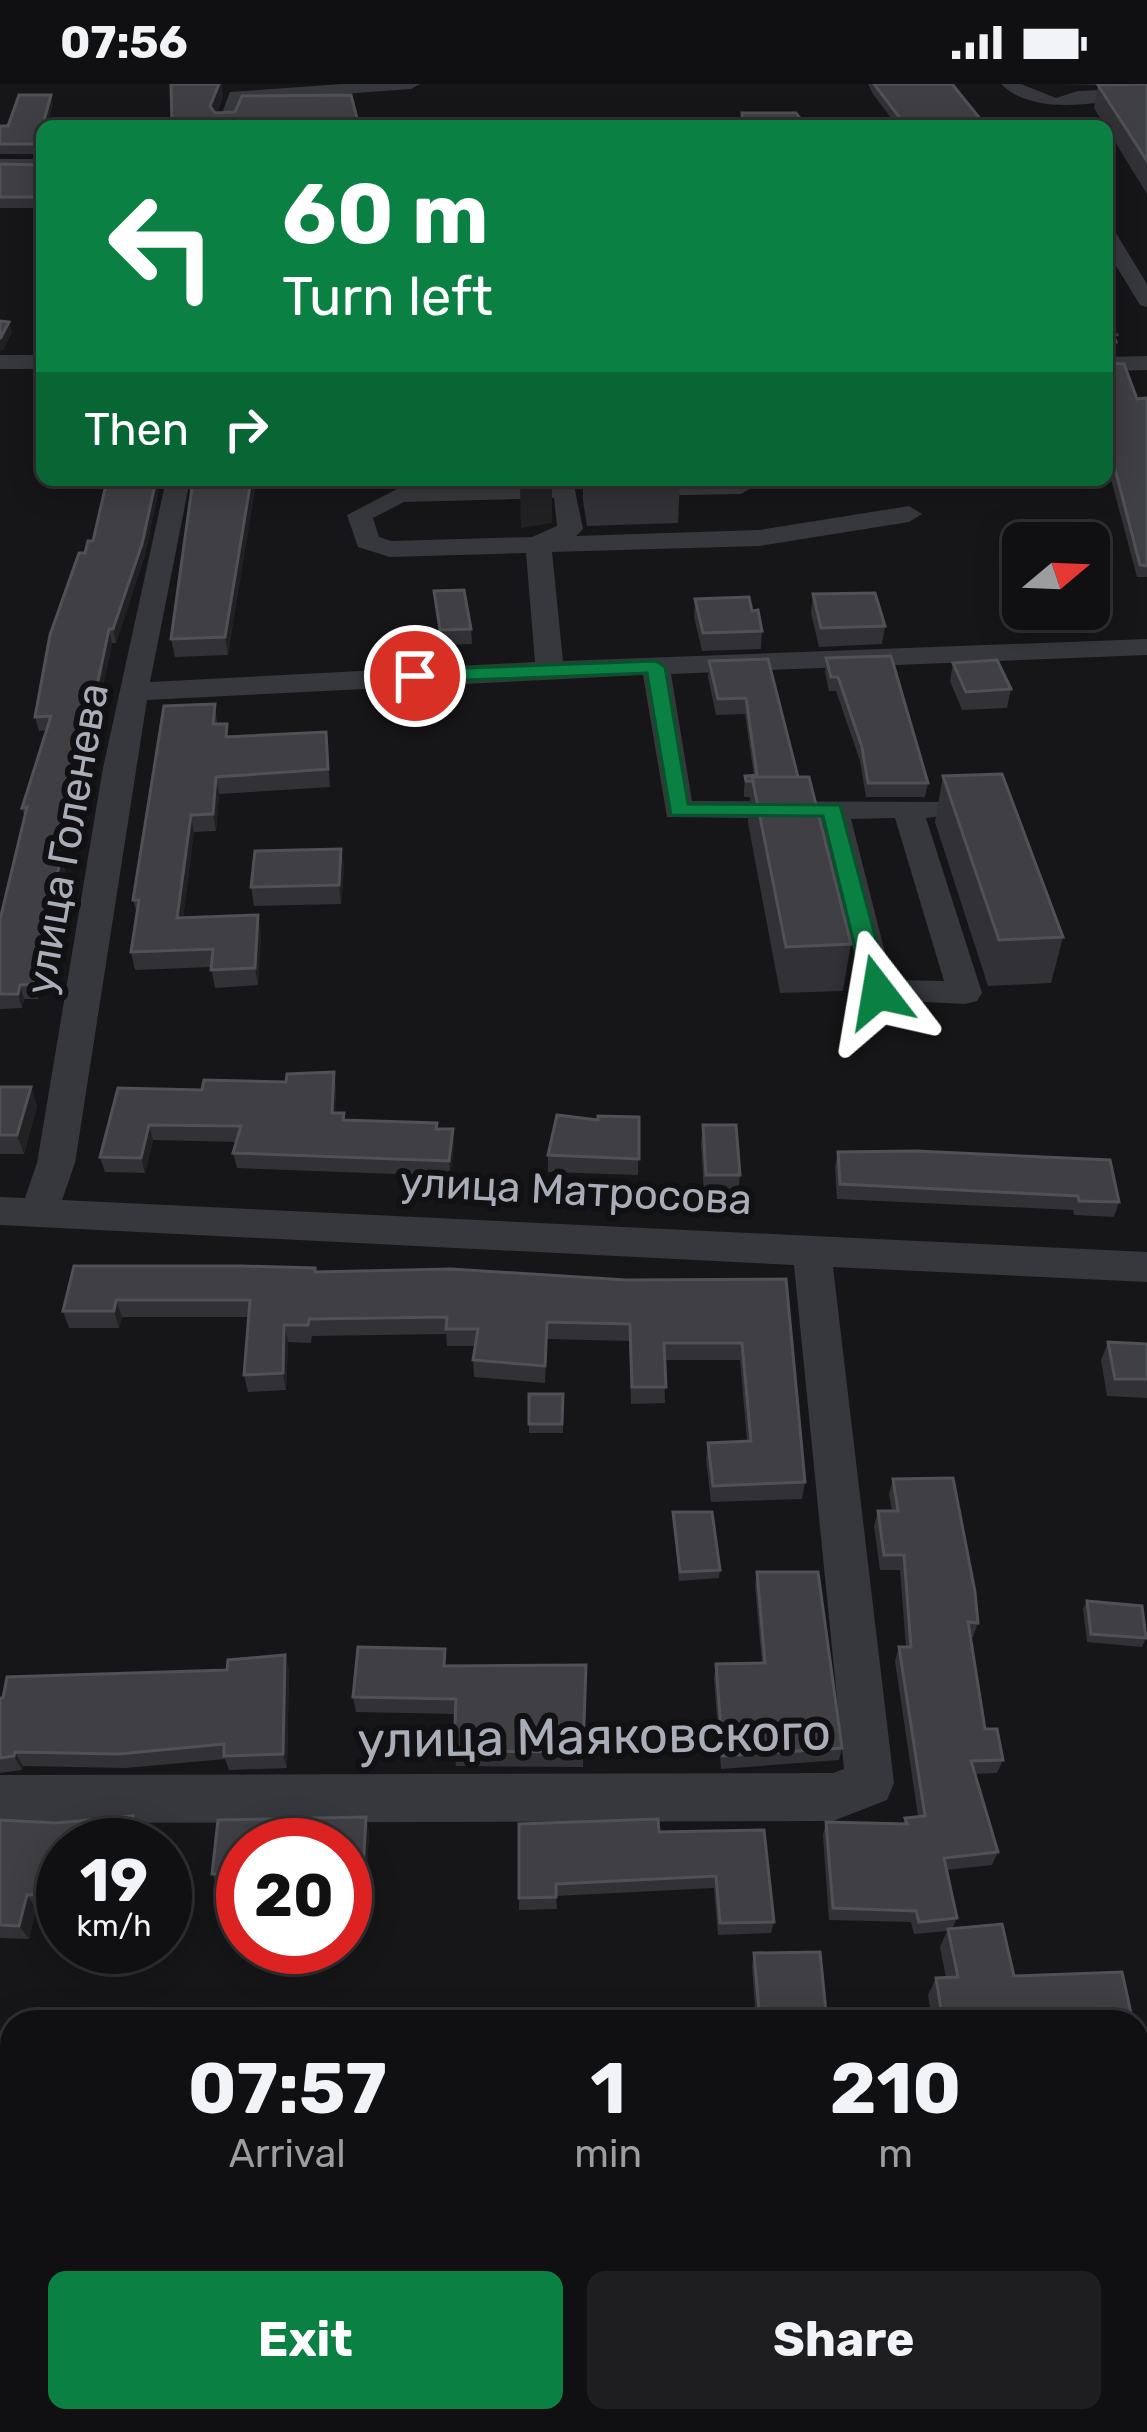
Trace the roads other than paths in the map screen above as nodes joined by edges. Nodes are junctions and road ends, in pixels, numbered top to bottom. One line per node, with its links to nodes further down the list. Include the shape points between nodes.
1 (411, 84): 4 (street, via 236,96)
2 (1010, 84): 3 (street, via 1052,112 1078,96)
3 (1147, 93)
4 (228, 120)
5 (0, 165): 6 (street)
6 (36, 165)
7 (1113, 243): 8 (street)
8 (1147, 302)
9 (0, 362): 10 (street)
10 (36, 362)
11 (1147, 363): 12 (street)
12 (1113, 364)
13 (177, 486): 21 (street, улица Голенева)
14 (741, 487): 15 (street)
15 (587, 490): 17 (street, via 570,529); 17 (street, via 399,495 360,515 367,542 390,549)
16 (909, 514): 17 (street, via 759,538)
17 (538, 544): 20 (street)
18 (1147, 646): 19 (street)
19 (656, 667): 20 (street); 23 (street, via 678,810)
20 (550, 670): 21 (street)
21 (134, 692): 26 (street, улица Голенева, via 56,1163)
22 (954, 809): 24 (street)
23 (832, 810): 24 (street); 24 (street, via 878,992 965,993)
24 (908, 810)
25 (0, 1211): 26 (street, улица Матросова)
26 (39, 1212): 27 (street, улица Матросова)
27 (812, 1251): 28 (street, улица Матросова); 29 (street, улица Маяковского, via 870,1783 833,1797)
28 (1147, 1268)
29 (0, 1799)

